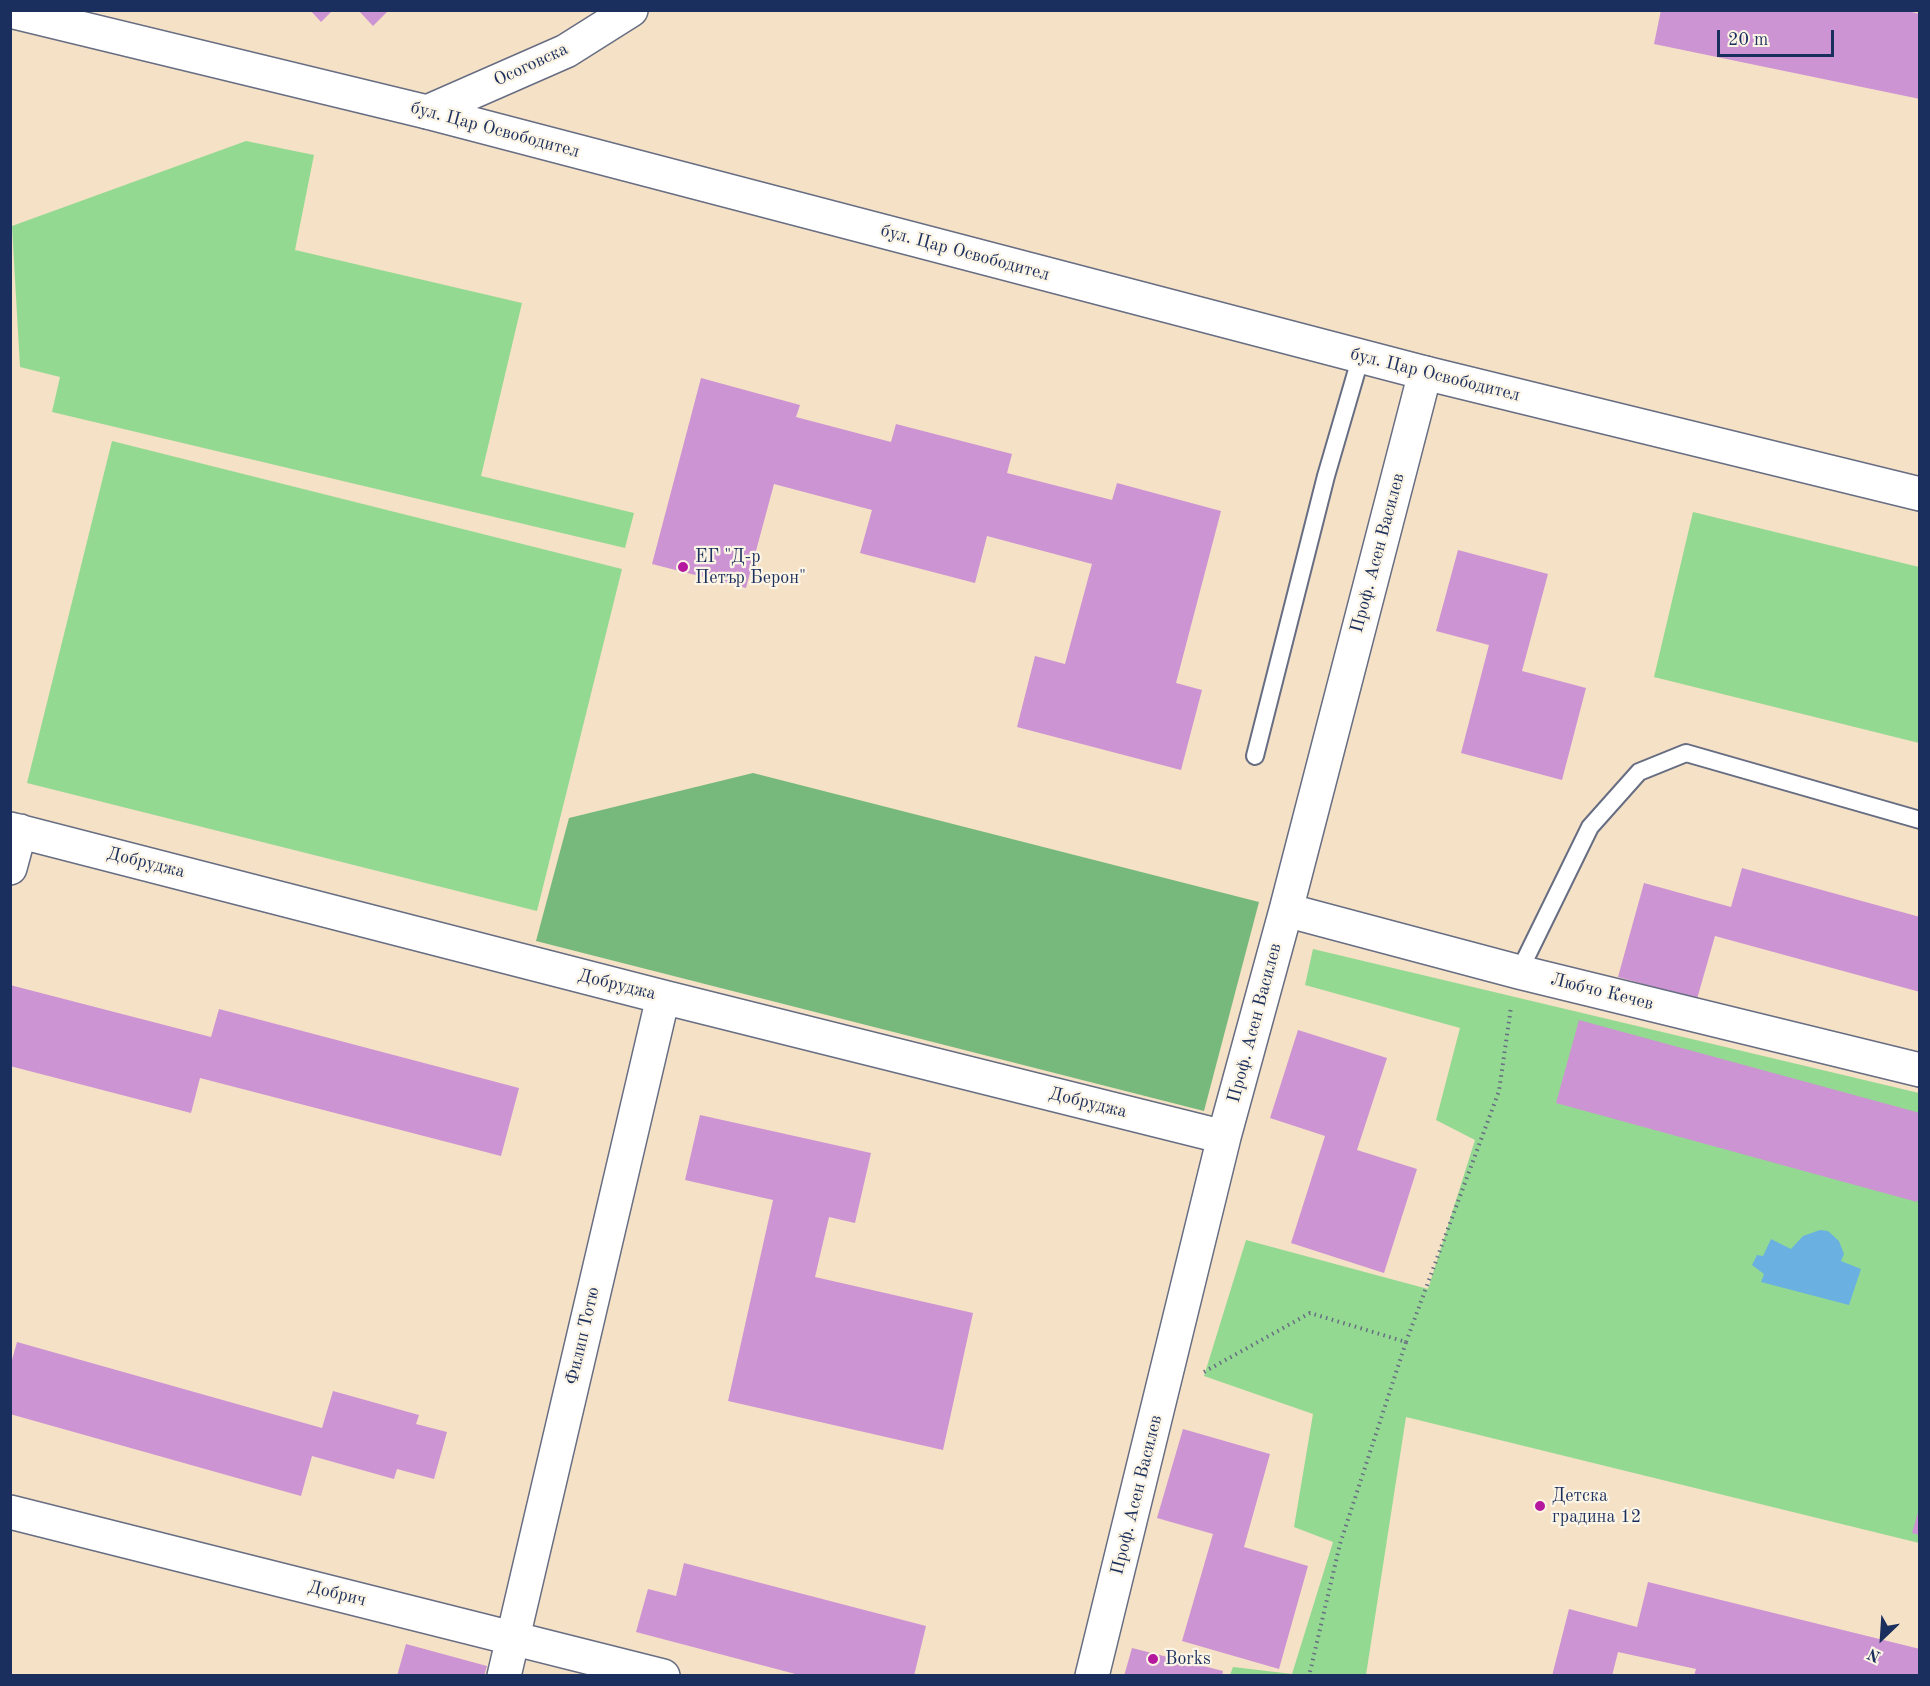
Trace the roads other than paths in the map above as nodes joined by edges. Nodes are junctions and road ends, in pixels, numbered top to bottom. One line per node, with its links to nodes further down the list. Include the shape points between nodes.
1 (631, 10): 3 (street, Осоговска, via 566,51)
2 (10, 11): 3 (street, бул. Цар Освободител)
3 (426, 112): 4 (street, бул. Цар Освободител)
4 (1361, 356): 5 (street, бул. Цар Освободител); 7 (lane, via 1326,476)
5 (1425, 373): 6 (street, бул. Цар Освободител); 11 (street, Проф. Асен Василев)
6 (1920, 494)
7 (1255, 756)
8 (1920, 820): 12 (lane, via 1686,753 1639,772 1590,827)
9 (15, 830): 10 (street); 13 (street, Добруджа)
10 (10, 868)
11 (1286, 910): 12 (street, Любчо Кечев); 15 (street, Проф. Асен Василев)
12 (1516, 984): 14 (street, Любчо Кечев)
13 (663, 997): 15 (street, Добруджа); 17 (street, Филип Тотю)
14 (1920, 1070)
15 (1224, 1137): 20 (street, Проф. Асен Василев)
16 (10, 1512): 17 (street, Добрич)
17 (512, 1638): 18 (street, Филип Тотю); 19 (street, Добрич)
18 (504, 1676)
19 (663, 1676)
20 (1092, 1676)

